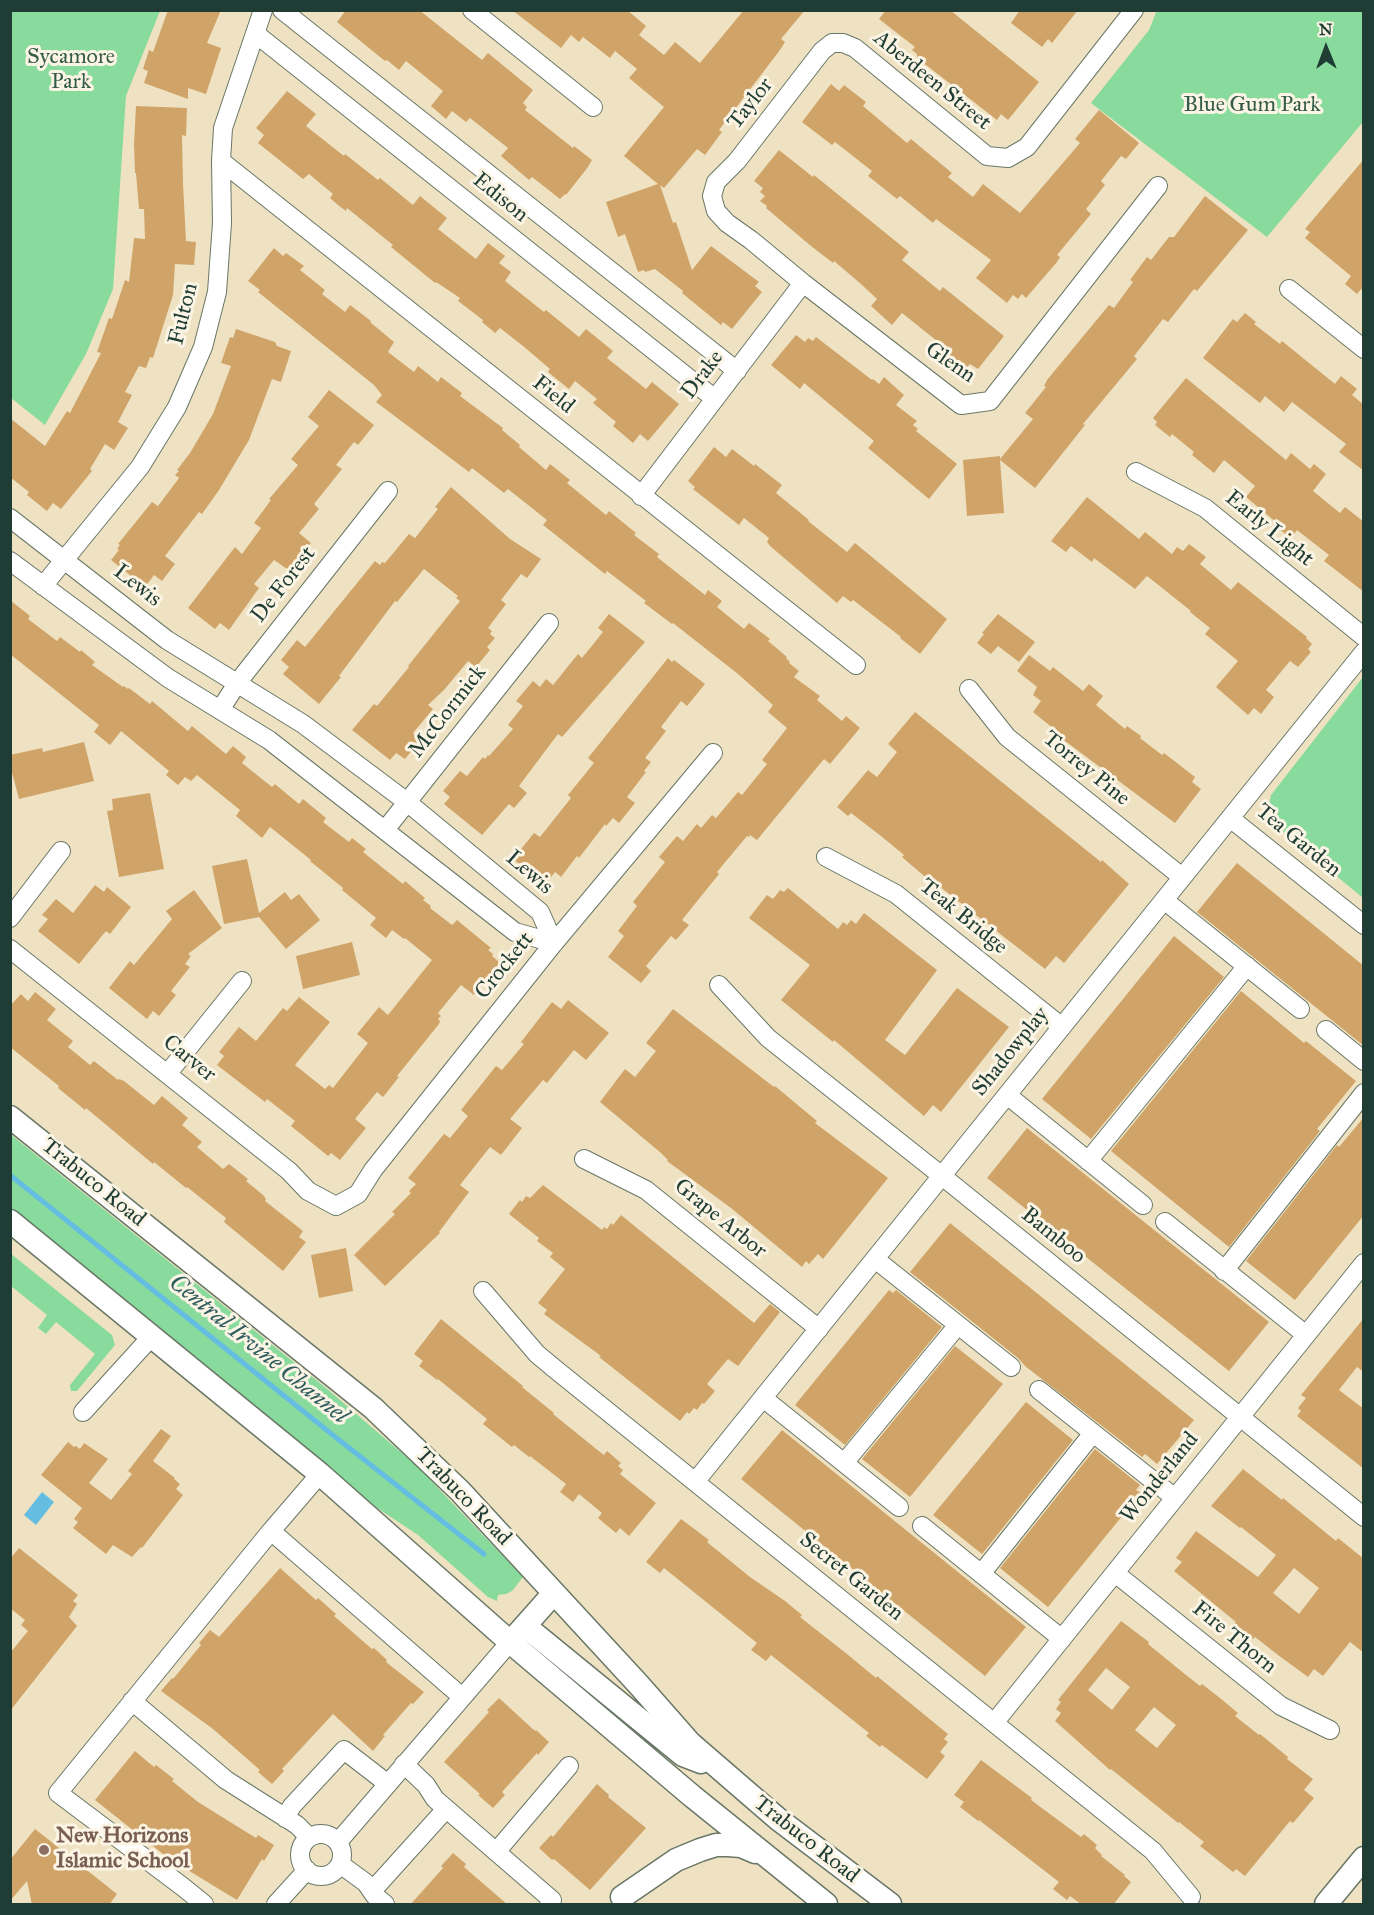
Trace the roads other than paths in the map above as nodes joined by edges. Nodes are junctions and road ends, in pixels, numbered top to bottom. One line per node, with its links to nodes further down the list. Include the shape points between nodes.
1 (263, 10): 5 (street, Fulton)
2 (282, 10): 14 (street, Edison)
3 (472, 10): 7 (street)
4 (1134, 10): 6 (street, Aberdeen Street, via 1027,147 1008,158 987,156 855,48)
5 (256, 34): 8 (street, Fulton, via 224,128); 15 (street, Edison)
6 (832, 43): 10 (street, Taylor, via 716,182)
7 (593, 107)
8 (221, 162): 18 (street, Field); 20 (street, Fulton, via 222,223 216,292 202,347 177,407 140,467)
9 (1158, 186): 11 (street, Glenn, via 990,401 961,405)
10 (712, 196): 11 (street, Glenn, via 716,211 727,223)
11 (803, 284): 14 (street, Drake)
12 (1289, 289): 13 (street)
13 (1364, 349)
14 (736, 371): 15 (street, Drake)
15 (715, 399): 18 (street, Drake)
16 (1136, 472): 24 (street, Early Light, via 1205,508)
17 (388, 491): 27 (street, De Forest)
18 (641, 496): 26 (street, Field)
19 (10, 518): 20 (street, Lewis)
20 (63, 559): 22 (street, Fulton); 27 (street, Lewis, via 167,640)
21 (10, 561): 22 (street)
22 (43, 586): 29 (street, via 168,678)
23 (549, 623): 31 (street, McCormick)
24 (1364, 637)
25 (1364, 652): 32 (street, Shadowplay)
26 (856, 665)
27 (238, 682): 29 (street, De Forest); 31 (street, Lewis, via 303,724)
28 (969, 689): 36 (street, Torrey Pine, via 1007,737)
29 (220, 710): 33 (street, via 269,740)
30 (712, 753): 40 (street, Crockett)
31 (407, 802): 33 (street, McCormick); 40 (street, Lewis, via 540,912)
32 (1230, 818): 36 (street, Shadowplay); 39 (street, Tea Garden)
33 (385, 830): 40 (street, via 515,933)
34 (61, 851): 38 (street)
35 (826, 857): 46 (street, Teak Bridge, via 896,894)
36 (1182, 877): 37 (street, Shadowplay)
37 (1164, 900): 42 (street); 46 (street, Shadowplay)
38 (10, 918)
39 (1364, 925)
40 (554, 943): 57 (street, Crockett, via 358,1194)
41 (10, 949): 49 (street, Carver)
42 (1247, 966): 45 (street); 54 (street)
43 (242, 981): 49 (street)
44 (719, 985): 55 (street, Bamboo, via 768,1038)
45 (1300, 1009)
46 (1062, 1027): 51 (street, Shadowplay)
47 (1326, 1030): 48 (street)
48 (1364, 1060)
49 (168, 1073): 57 (street, Carver, via 289,1171 308,1191)
50 (1364, 1093): 62 (street)
51 (1007, 1095): 54 (street); 55 (street, Shadowplay)
52 (10, 1117): 84 (main road, Trabuco Road, via 373,1408 460,1491)
53 (584, 1158): 65 (street, Grape Arbor, via 646,1190)
54 (1088, 1161): 56 (street)
55 (942, 1176): 60 (street, Shadowplay); 72 (street, Bamboo)
56 (1143, 1205)
57 (336, 1206)
58 (10, 1221): 66 (main road, Trabuco Road)
59 (1165, 1222): 62 (street)
60 (875, 1259): 64 (street); 65 (street, Shadowplay)
61 (1362, 1267): 67 (street, Wonderland)
62 (1224, 1270): 67 (street)
63 (483, 1291): 76 (street, Secret Garden, via 537,1353)
64 (958, 1325): 68 (street); 74 (street)
65 (819, 1329): 70 (street, Shadowplay)
66 (152, 1335): 71 (street); 75 (main road, Trabuco Road)
67 (1306, 1335): 72 (street, Wonderland)
68 (1011, 1367)
69 (1039, 1389): 73 (street)
70 (763, 1398): 74 (street); 76 (street, Shadowplay)
71 (82, 1412)
72 (1239, 1418): 77 (street, Wonderland); 79 (street, Bamboo)
73 (1093, 1433): 77 (street); 83 (street)
74 (844, 1463): 78 (street)
75 (320, 1474): 81 (street); 85 (main road, Trabuco Road)
76 (695, 1482): 89 (street, Secret Garden)
77 (1175, 1498): 82 (street, Wonderland)
78 (898, 1507)
79 (1364, 1517)
80 (922, 1526): 83 (street)
81 (271, 1531): 87 (street); 88 (street)
82 (1115, 1573): 86 (street, Wonderland); 90 (street, Fire Thorn, via 1281,1706)
83 (981, 1574): 86 (street)
84 (554, 1593): 85 (main road); 93 (main road, Trabuco Road)
85 (518, 1634): 87 (street); 93 (main road, via 682,1755); 100 (main road, Trabuco Road)
86 (1062, 1640): 89 (street, Wonderland)
87 (462, 1697): 91 (street)
88 (132, 1701): 96 (street, via 226,1780); 107 (street, via 58,1793)
89 (994, 1723): 105 (street, Secret Garden, via 1153,1851)
90 (1330, 1730)
91 (404, 1764): 94 (street); 95 (street)
92 (569, 1766): 99 (street)
93 (718, 1769): 112 (main road, Trabuco Road)
94 (388, 1784): 96 (street, via 344,1750); 98 (street)
95 (446, 1809): 99 (street); 104 (street)
96 (285, 1818): 97 (street)
97 (309, 1837): 98 (street, via 325,1834); 103 (street, via 300,1855)
98 (338, 1842): 102 (street, via 342,1851)
99 (496, 1852): 110 (street, via 552,1900)
100 (765, 1856): 106 (main road, via 741,1846 716,1845 700,1850 676,1860); 111 (main road, Trabuco Road)
101 (1364, 1858): 113 (main road)
102 (340, 1864): 103 (street, via 326,1875); 104 (street)
103 (307, 1870): 108 (street)
104 (372, 1891): 109 (street)
105 (1191, 1897)
106 (623, 1902)
107 (204, 1905)
108 (276, 1905)
109 (385, 1905)
110 (549, 1905)
111 (826, 1905)
112 (890, 1905)
113 (1326, 1905)

